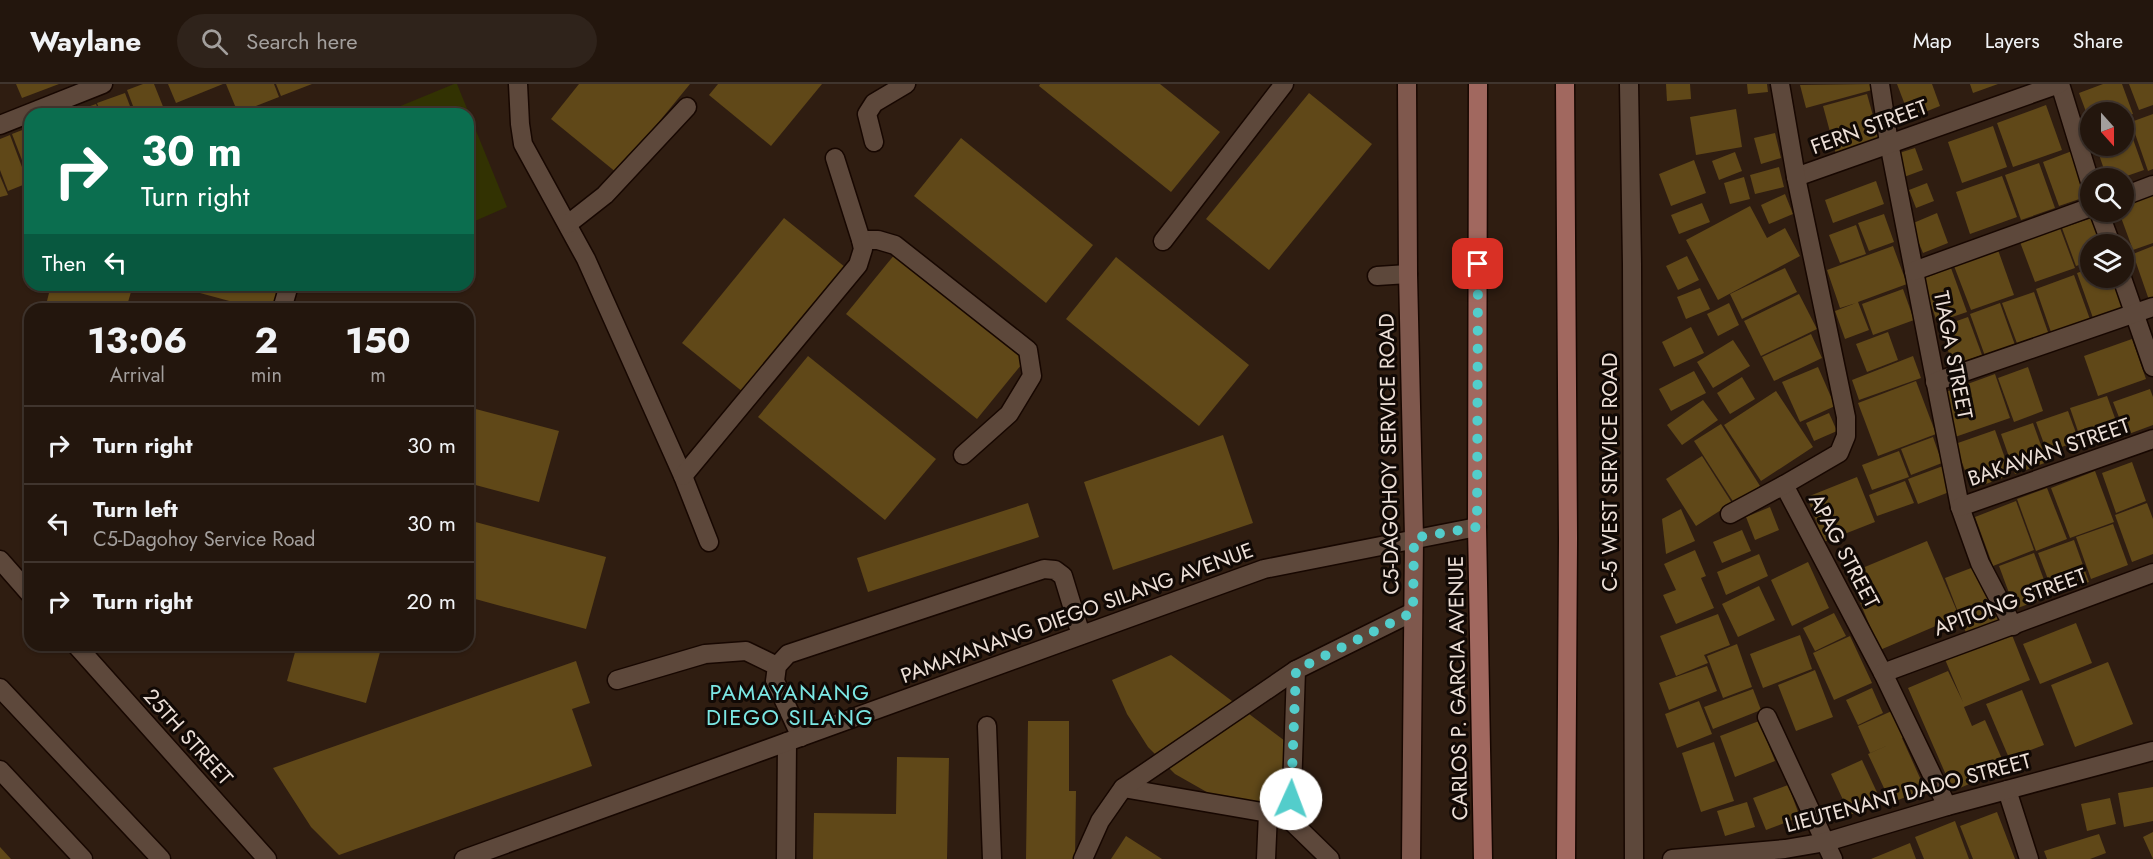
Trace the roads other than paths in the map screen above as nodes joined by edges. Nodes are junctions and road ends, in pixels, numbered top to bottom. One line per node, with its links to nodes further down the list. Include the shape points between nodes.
1 (103, 84): 13 (street)
2 (518, 84): 24 (street, via 523,144)
3 (906, 84): 16 (street, via 874,103 867,114)
4 (1284, 84): 26 (street)
5 (1407, 84): 28 (main road, C5-DAGOHOY SERVICE ROAD)
6 (1478, 84): 41 (main road, CARLOS P. GARCIA AVENUE)
7 (1565, 84): 78 (main road)
8 (1629, 84): 79 (street, C-5 WEST SERVICE ROAD)
9 (1780, 84): 20 (street, APAG STREET)
10 (1880, 84): 17 (street, TIAGA STREET)
11 (2059, 84): 17 (street, FERN STREET); 19 (street)
12 (687, 107): 24 (street, via 605,195)
13 (35, 108)
14 (24, 112): 15 (street)
15 (1, 120)
16 (874, 142)
17 (1889, 143): 20 (street, FERN STREET); 27 (street, TIAGA STREET)
18 (835, 158): 25 (street)
19 (2086, 168)
20 (1796, 177): 38 (street, APAG STREET, via 1846,417 1846,436 1839,453)
21 (2153, 185): 22 (street)
22 (2134, 192)
23 (2080, 211): 27 (street)
24 (568, 224): 37 (street)
25 (861, 240): 36 (street, via 895,245 1028,350 1032,376 1009,414); 37 (street, via 858,265)
26 (1163, 241)
27 (1914, 271): 34 (street, TIAGA STREET)
28 (1408, 274): 29 (street); 42 (main road, C5-DAGOHOY SERVICE ROAD)
29 (1377, 276)
30 (2125, 288): 32 (street)
31 (2153, 307): 32 (street)
32 (2134, 314): 33 (street); 34 (street)
33 (2153, 367)
34 (1935, 382): 39 (street, TIAGA STREET)
35 (2153, 439): 39 (street, BAKAWAN STREET)
36 (963, 455)
37 (683, 476): 43 (street)
38 (1784, 485): 40 (street); 53 (street, APAG STREET)
39 (1960, 507): 48 (street, TIAGA STREET, via 1980,563)
40 (1730, 514)
41 (1477, 527): 42 (street, PAMAYANANG DIEGO SILANG AVENUE); 77 (main road, CARLOS P. GARCIA AVENUE)
42 (1414, 538): 47 (main road, C5-DAGOHOY SERVICE ROAD); 49 (street, PAMAYANANG DIEGO SILANG AVENUE, via 1264,569)
43 (709, 542)
44 (0, 560): 46 (street)
45 (2153, 573): 48 (street, APITONG STREET)
46 (24, 587)
47 (1413, 612): 52 (street); 76 (main road, C5-DAGOHOY SERVICE ROAD)
48 (2013, 626): 53 (street, APITONG STREET)
49 (1081, 635): 51 (street, via 1063,576 1044,569 788,654); 58 (street, PAMAYANANG DIEGO SILANG AVENUE)
50 (81, 651): 69 (street, 25TH STREET)
51 (777, 666): 54 (street, via 746,651 705,654); 58 (street, via 776,681)
52 (1296, 670): 61 (street); 65 (street)
53 (1883, 673): 63 (street, APAG STREET)
54 (617, 680)
55 (0, 688): 68 (street)
56 (1767, 717): 66 (street)
57 (987, 726): 72 (street)
58 (794, 739): 70 (street, PAMAYANANG DIEGO SILANG AVENUE); 71 (street)
59 (2153, 751): 62 (street, LIEUTENANT DADO STREET)
60 (0, 770): 67 (street)
61 (1123, 788): 64 (street); 73 (street, via 1100,821)
62 (2007, 790): 63 (street, LIEUTENANT DADO STREET); 82 (street)
63 (1947, 806): 66 (street, LIEUTENANT DADO STREET)
64 (1268, 813): 65 (street); 74 (street)
65 (1291, 820): 75 (street)
66 (1826, 842): 80 (street, LIEUTENANT DADO STREET); 81 (street)
67 (83, 859)
68 (161, 859)
69 (267, 859)
70 (464, 859)
71 (786, 859)
72 (992, 859)
73 (1083, 859)
74 (1266, 859)
75 (1330, 859)
76 (1411, 859)
77 (1483, 859)
78 (1566, 859)
79 (1634, 859)
80 (1672, 859)
81 (1833, 859)
82 (2029, 859)

